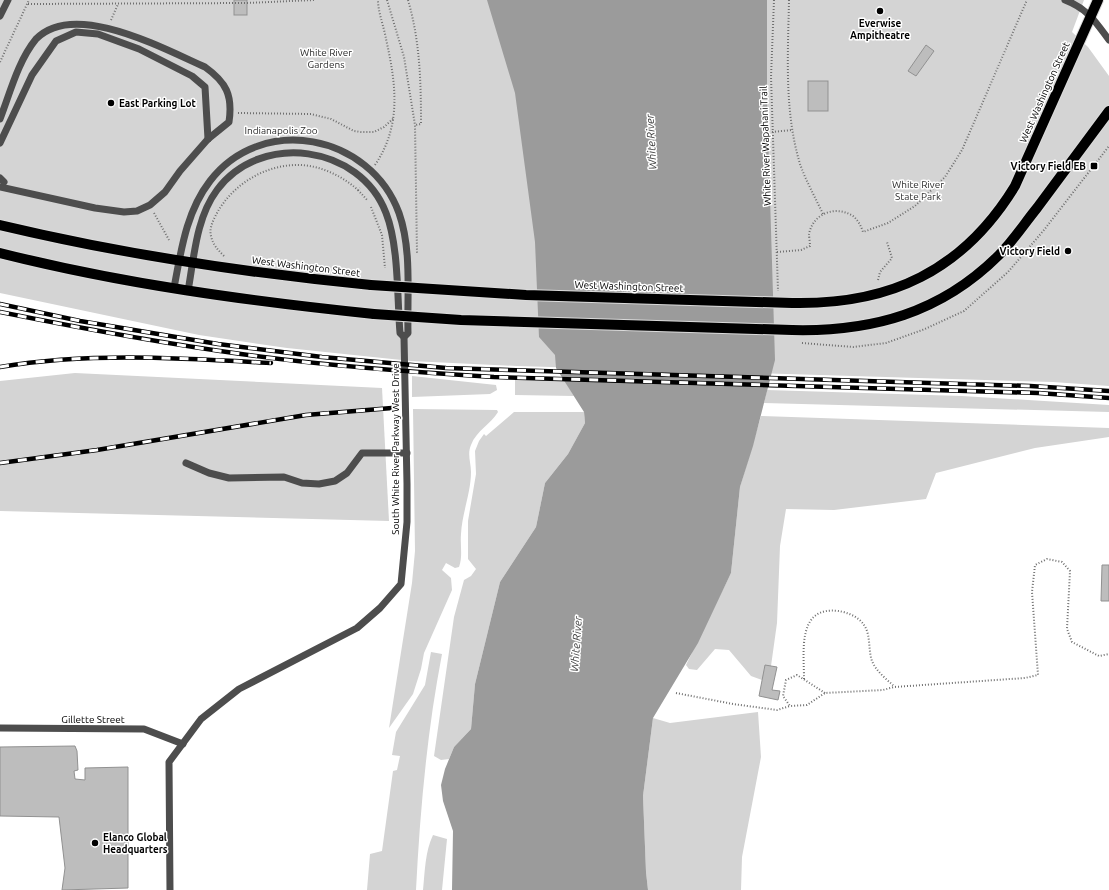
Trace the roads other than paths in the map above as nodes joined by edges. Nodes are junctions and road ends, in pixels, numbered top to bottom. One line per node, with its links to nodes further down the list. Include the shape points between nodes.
1 (8, 0): 5 (street)
2 (1065, 0): 4 (street)
3 (1098, 0): 4 (main road, West Washington Street)
4 (1091, 15): 6 (street); 15 (main road, West Washington Street, bridge, via 1015,186 998,213 972,241 947,261 890,291 867,298 792,304 526,295 371,285)
5 (0, 16)
6 (1109, 40)
7 (1109, 111): 17 (main road, bridge, via 1011,242 987,266 928,306 884,322 848,329 792,330 461,320 374,314)
8 (0, 119): 9 (street, via 24,59 36,38 49,26 85,18 110,23 205,67 218,76 226,87 230,113 228,122)
9 (208, 139): 10 (street, via 205,87 192,76 139,49 98,34 76,32 56,41 32,75); 11 (street, via 180,171 166,192 137,211 95,208)
10 (0, 143)
11 (1, 182)
12 (0, 225): 14 (main road, West Washington Street)
13 (0, 253): 16 (main road)
14 (179, 261): 15 (main road, West Washington Street); 16 (street, South White River Parkway West Drive); 18 (street, South White River Parkway West Drive, via 197,200 210,180 235,158 274,142 309,140 328,145 353,156 372,171 387,189 399,213 407,272 408,333)
15 (193, 263): 17 (street, South White River Parkway West Drive); 18 (street, South White River Parkway West Drive, via 206,209 217,190 231,176 265,157 292,152 320,155 361,178 375,193 386,213 393,249 400,333)
16 (174, 288): 17 (main road)
17 (188, 291)
18 (404, 337): 19 (street, South White River Parkway West Drive)
19 (407, 453): 20 (street, via 362,454 347,473 335,481 319,484 302,483 284,477 229,478); 22 (street, South White River Parkway West Drive, via 407,522 401,584 380,608 357,628 239,689 201,719)
20 (186, 463)
21 (0, 728): 22 (street, Gillette Street, via 144,729)
22 (183, 744): 23 (street, via 169,762)
23 (170, 890)

